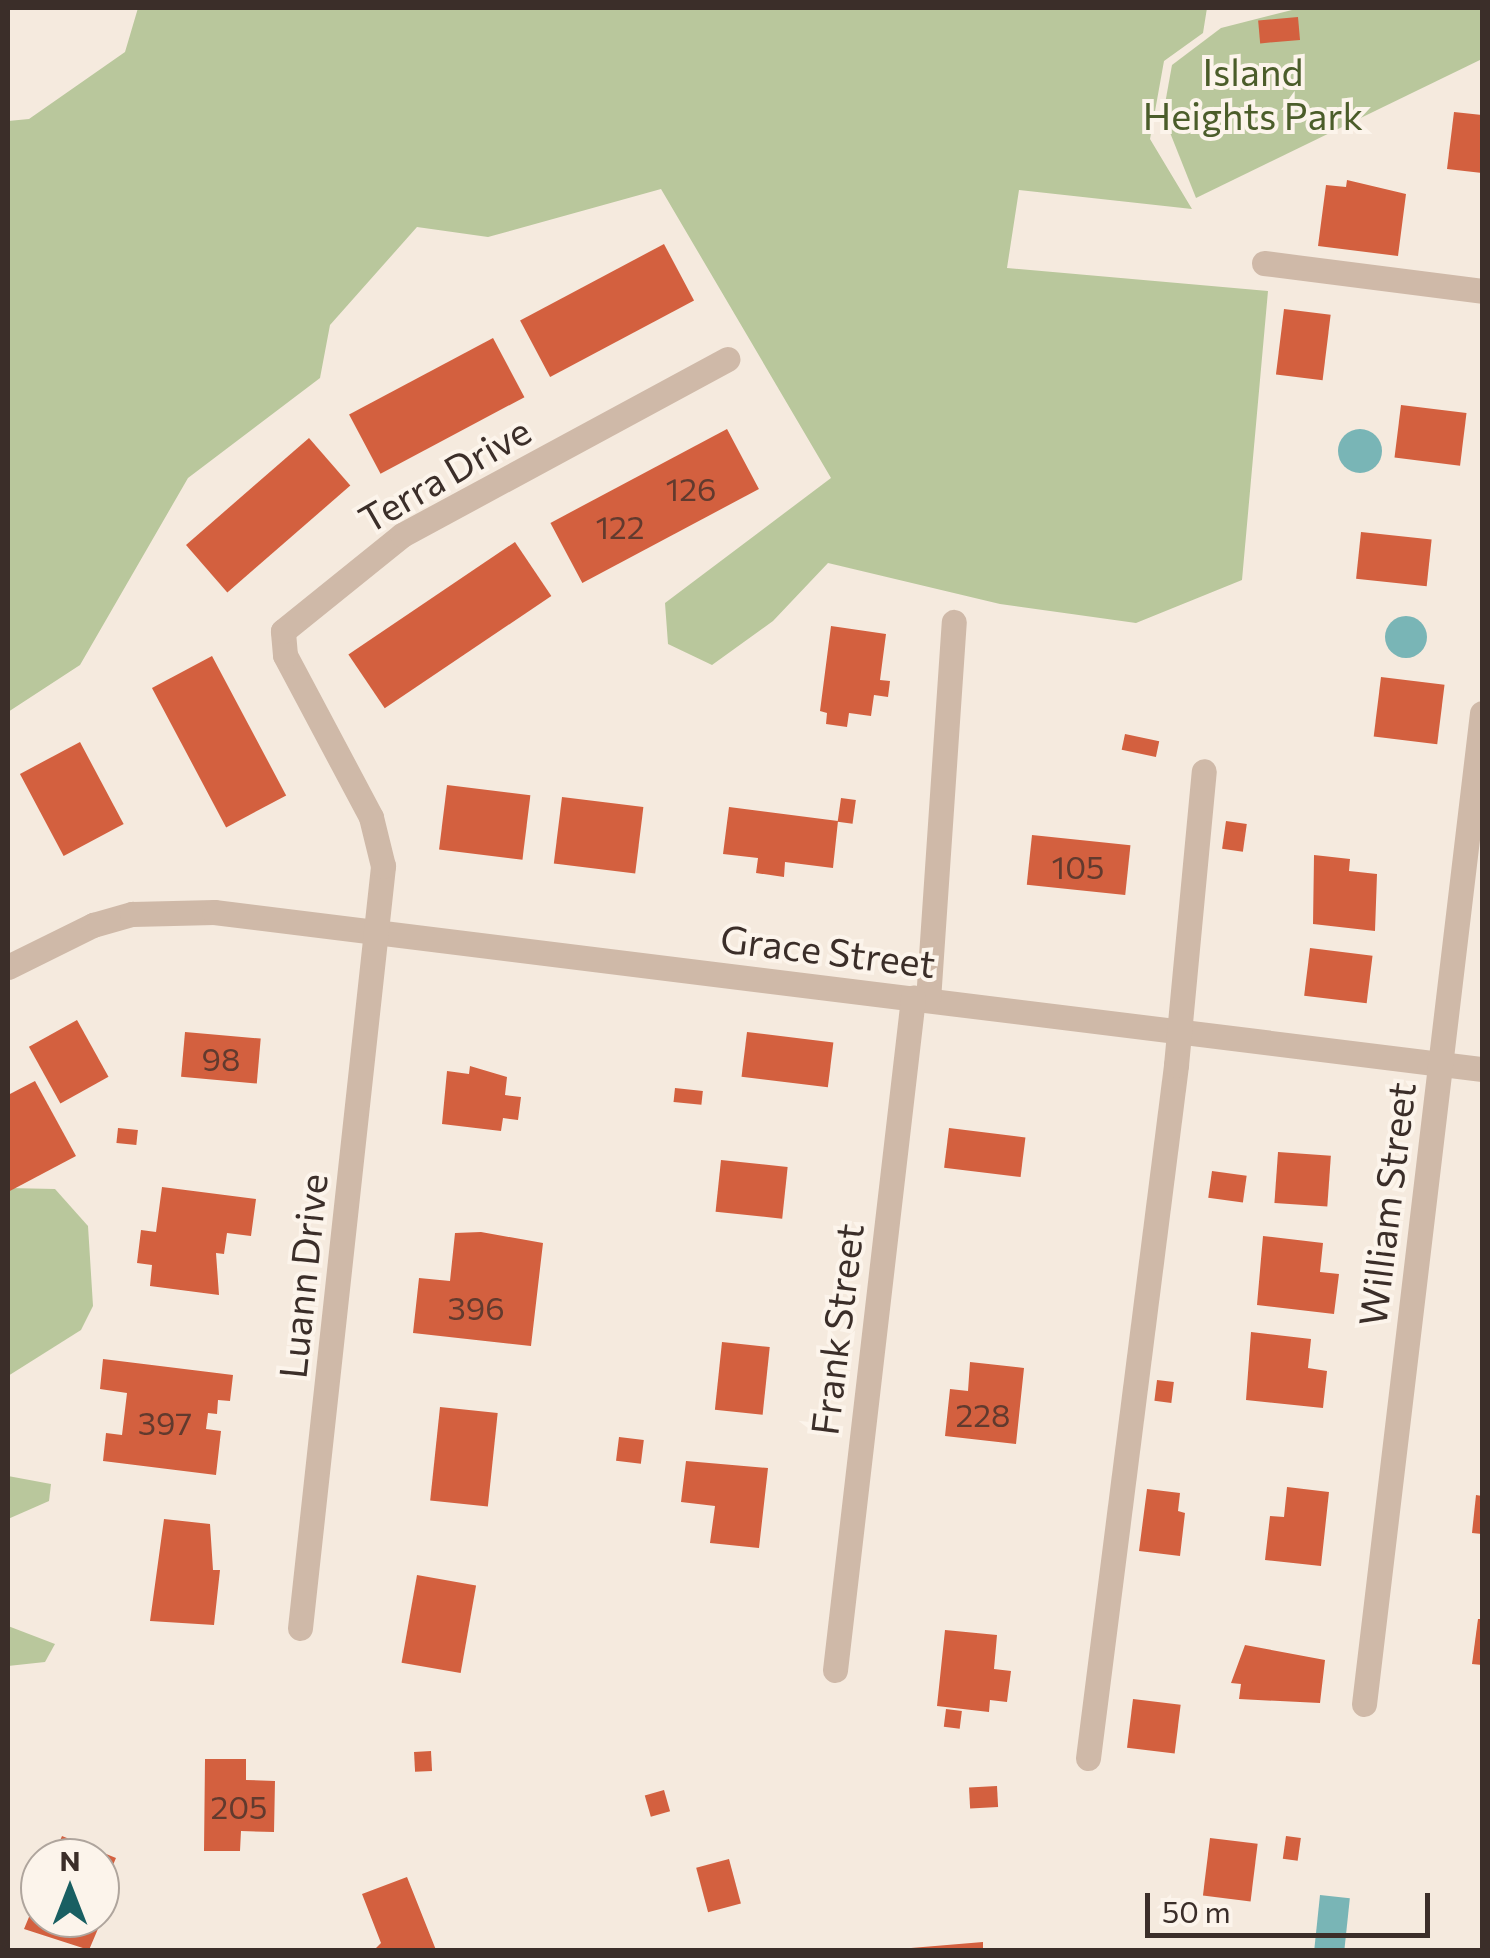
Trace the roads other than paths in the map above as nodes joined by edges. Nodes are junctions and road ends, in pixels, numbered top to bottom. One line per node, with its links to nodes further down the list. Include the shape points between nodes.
1 (1264, 264): 2 (street)
2 (1482, 291)
3 (728, 359): 7 (street, Terra Drive, via 402,535 284,631 285,655 371,817 383,866)
4 (954, 622): 9 (street, Frank Street)
5 (1482, 713): 11 (street, William Street)
6 (1204, 771): 10 (street)
7 (378, 932): 8 (street, Grace Street, via 163,910 93,925); 9 (street, Grace Street); 13 (street, Luann Drive)
8 (8, 967)
9 (920, 999): 10 (street, Grace Street); 14 (street, Frank Street)
10 (1178, 1031): 11 (street, Grace Street); 16 (street)
11 (1440, 1064): 12 (street, Grace Street); 15 (street, William Street)
12 (1482, 1069)
13 (300, 1628)
14 (834, 1670)
15 (1364, 1704)
16 (1088, 1758)

